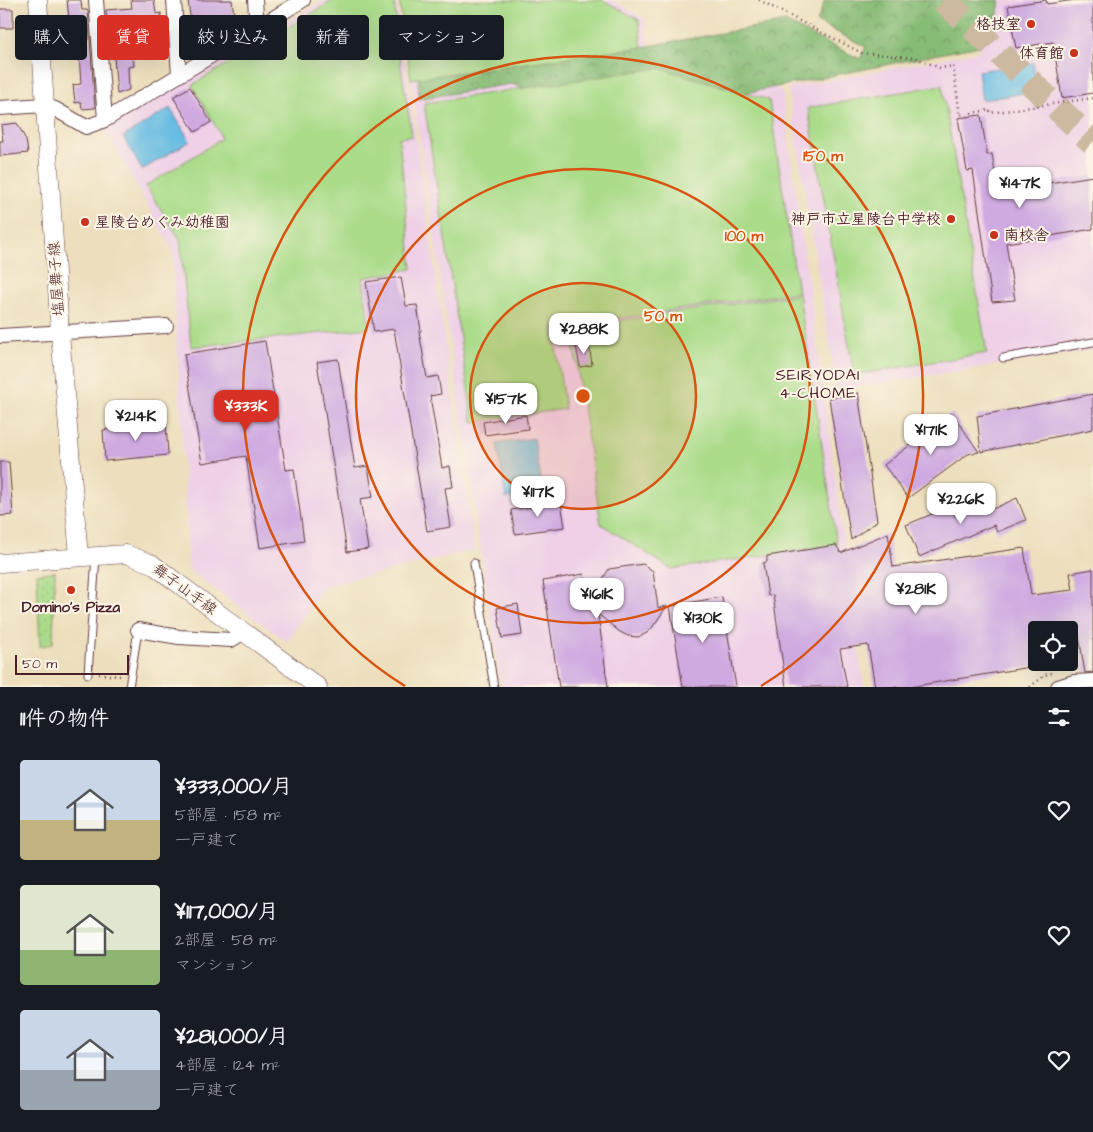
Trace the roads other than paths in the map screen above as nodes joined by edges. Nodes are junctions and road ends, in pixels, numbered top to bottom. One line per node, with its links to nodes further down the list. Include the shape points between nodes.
1 (38, 0): 10 (street, 塩屋舞子線)
2 (96, 0): 12 (street)
3 (174, 0): 9 (street)
4 (255, 0): 6 (street)
5 (304, 0): 7 (street)
6 (256, 15)
7 (279, 15)
8 (205, 60): 9 (street)
9 (180, 75): 12 (street)
10 (44, 105): 11 (street); 12 (street, via 86,127); 14 (street, 塩屋舞子線)
11 (0, 108)
12 (105, 120)
13 (166, 326): 14 (street)
14 (60, 333): 15 (street); 19 (street, 塩屋舞子線)
15 (0, 336)
16 (1093, 342): 17 (lane)
17 (1003, 358)
18 (96, 555): 19 (street, 舞子山手線); 23 (street, 舞子山手線, via 126,554 152,564); 24 (lane)
19 (79, 557): 20 (street, 舞子山手線)
20 (0, 563)
21 (474, 563): 28 (lane)
22 (138, 630): 23 (street, via 179,637 230,640); 26 (lane)
23 (244, 632): 27 (street, 舞子山手線)
24 (88, 674)
25 (1093, 681): 29 (street)
26 (129, 687)
27 (318, 687)
28 (494, 687)
29 (1058, 687)

